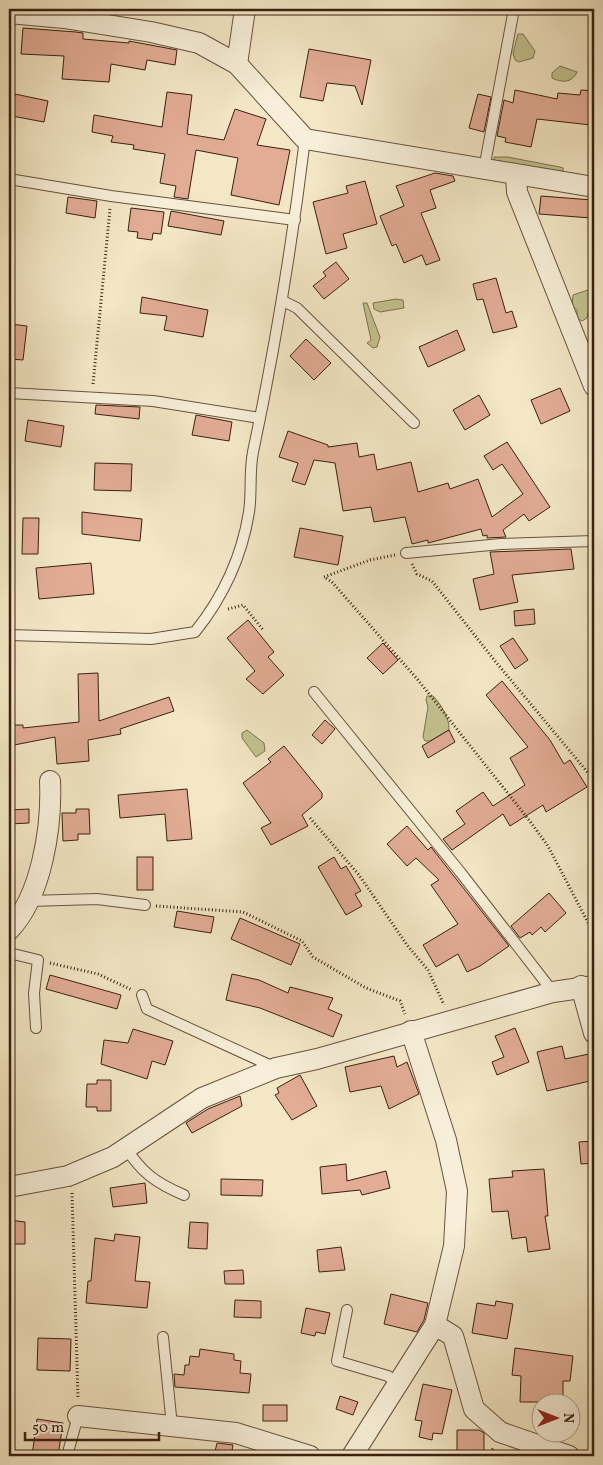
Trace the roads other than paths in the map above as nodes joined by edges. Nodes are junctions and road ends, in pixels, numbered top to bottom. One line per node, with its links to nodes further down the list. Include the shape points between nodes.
1 (245, 9): 5 (street)
2 (514, 9): 7 (lane)
3 (9, 13): 4 (street)
4 (65, 13): 5 (street, via 199,43)
5 (238, 64): 6 (street)
6 (305, 139): 7 (street); 11 (lane)
7 (484, 169): 8 (street)
8 (516, 175): 10 (street); 13 (street, via 517,192)
9 (9, 179): 11 (lane)
10 (594, 187)
11 (295, 220): 12 (lane)
12 (283, 301): 15 (lane); 16 (lane, via 297,308)
13 (594, 386)
14 (9, 392): 15 (lane, via 152,401)
15 (260, 418): 19 (lane, via 250,468 249,511 240,551 215,607 196,632 151,639)
16 (414, 423)
17 (594, 541): 18 (lane, via 501,544)
18 (406, 553)
19 (9, 634)
20 (314, 692): 27 (lane)
21 (50, 781): 22 (street, via 47,838)
22 (29, 901): 23 (lane, via 98,899); 24 (street)
23 (145, 905)
24 (9, 930)
25 (9, 953): 29 (lane, via 38,960 34,993)
26 (587, 986): 27 (street); 31 (street)
27 (553, 992): 30 (street)
28 (142, 995): 32 (lane, via 147,1009)
29 (36, 1028)
30 (411, 1031): 32 (street); 37 (street, via 446,1140 456,1191 454,1246)
31 (594, 1033)
32 (276, 1068): 33 (street, via 202,1098)
33 (126, 1148): 34 (street, via 68,1176); 35 (lane, via 138,1167 152,1179)
34 (9, 1187)
35 (184, 1195)
36 (347, 1310): 39 (lane, via 337,1361 388,1376)
37 (435, 1325): 39 (street); 45 (street, via 453,1336 474,1409 500,1432)
38 (163, 1337): 41 (lane)
39 (398, 1384): 44 (street)
40 (78, 1416): 41 (street); 42 (lane)
41 (172, 1426): 43 (street, via 236,1433)
42 (67, 1456)
43 (310, 1456)
44 (352, 1456)
45 (569, 1456)

